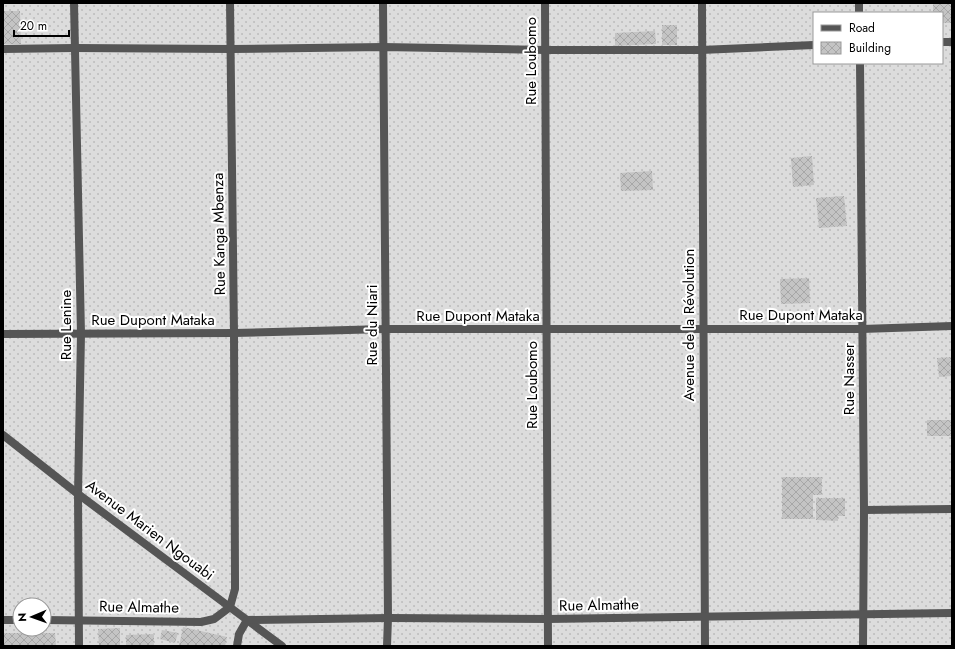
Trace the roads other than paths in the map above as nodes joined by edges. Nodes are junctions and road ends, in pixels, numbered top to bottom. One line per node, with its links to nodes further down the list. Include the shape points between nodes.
1 (74, 3): 8 (street, Rue Lenine)
2 (230, 3): 10 (street, Rue Kanga Mbenza)
3 (383, 3): 7 (street, Rue du Niari)
4 (545, 3): 11 (street, Rue Loubomo)
5 (702, 3): 12 (street, Avenue de la Révolution)
6 (813, 45): 12 (street)
7 (384, 47): 10 (street); 11 (street); 15 (street, Rue du Niari)
8 (74, 48): 9 (street); 10 (street); 21 (street, Rue Lenine)
9 (3, 49)
10 (232, 49): 19 (street, Rue Kanga Mbenza)
11 (545, 50): 12 (street); 17 (street, Rue Loubomo)
12 (702, 50): 18 (street, Avenue de la Révolution)
13 (860, 64): 16 (street, Rue Nasser)
14 (952, 326): 16 (street, Rue Dupont Mataka)
15 (386, 329): 17 (street, Rue Dupont Mataka); 19 (street, Rue Dupont Mataka); 30 (street, Rue du Niari)
16 (862, 329): 18 (street, Rue Dupont Mataka); 25 (street, Rue Nasser)
17 (546, 330): 18 (street, Rue Dupont Mataka); 33 (street, Rue Loubomo)
18 (703, 330): 29 (street, Avenue de la Révolution)
19 (234, 333): 21 (street, Rue Dupont Mataka); 26 (street, Rue Kanga Mbenza, via 235,589)
20 (3, 334): 21 (street, Rue Dupont Mataka)
21 (81, 334): 23 (street, Rue Lenine)
22 (3, 435): 23 (street, Avenue Marien Ngouabi)
23 (78, 494): 26 (street, Avenue Marien Ngouabi); 34 (street, Rue Lenine)
24 (952, 509): 25 (street)
25 (864, 510): 28 (street, Rue Nasser)
26 (230, 607): 32 (street, Avenue Marien Ngouabi); 34 (street, Rue Almathe, via 214,619 201,622)
27 (952, 613): 28 (street, Rue Almathe)
28 (863, 614): 29 (street, Rue Almathe); 41 (street, Rue Nasser)
29 (705, 617): 33 (street, Rue Almathe); 40 (street, Avenue de la Révolution)
30 (388, 618): 32 (street, Rue Almathe); 33 (street, Rue Almathe); 38 (street, Rue du Niari)
31 (52, 620): 34 (street, Rue Almathe)
32 (247, 620): 36 (street, via 239,634); 37 (street, Avenue Marien Ngouabi)
33 (548, 620): 39 (street, Rue Loubomo)
34 (80, 621): 35 (street, Rue Lenine)
35 (80, 646)
36 (237, 646)
37 (282, 646)
38 (387, 646)
39 (548, 646)
40 (705, 646)
41 (863, 646)

